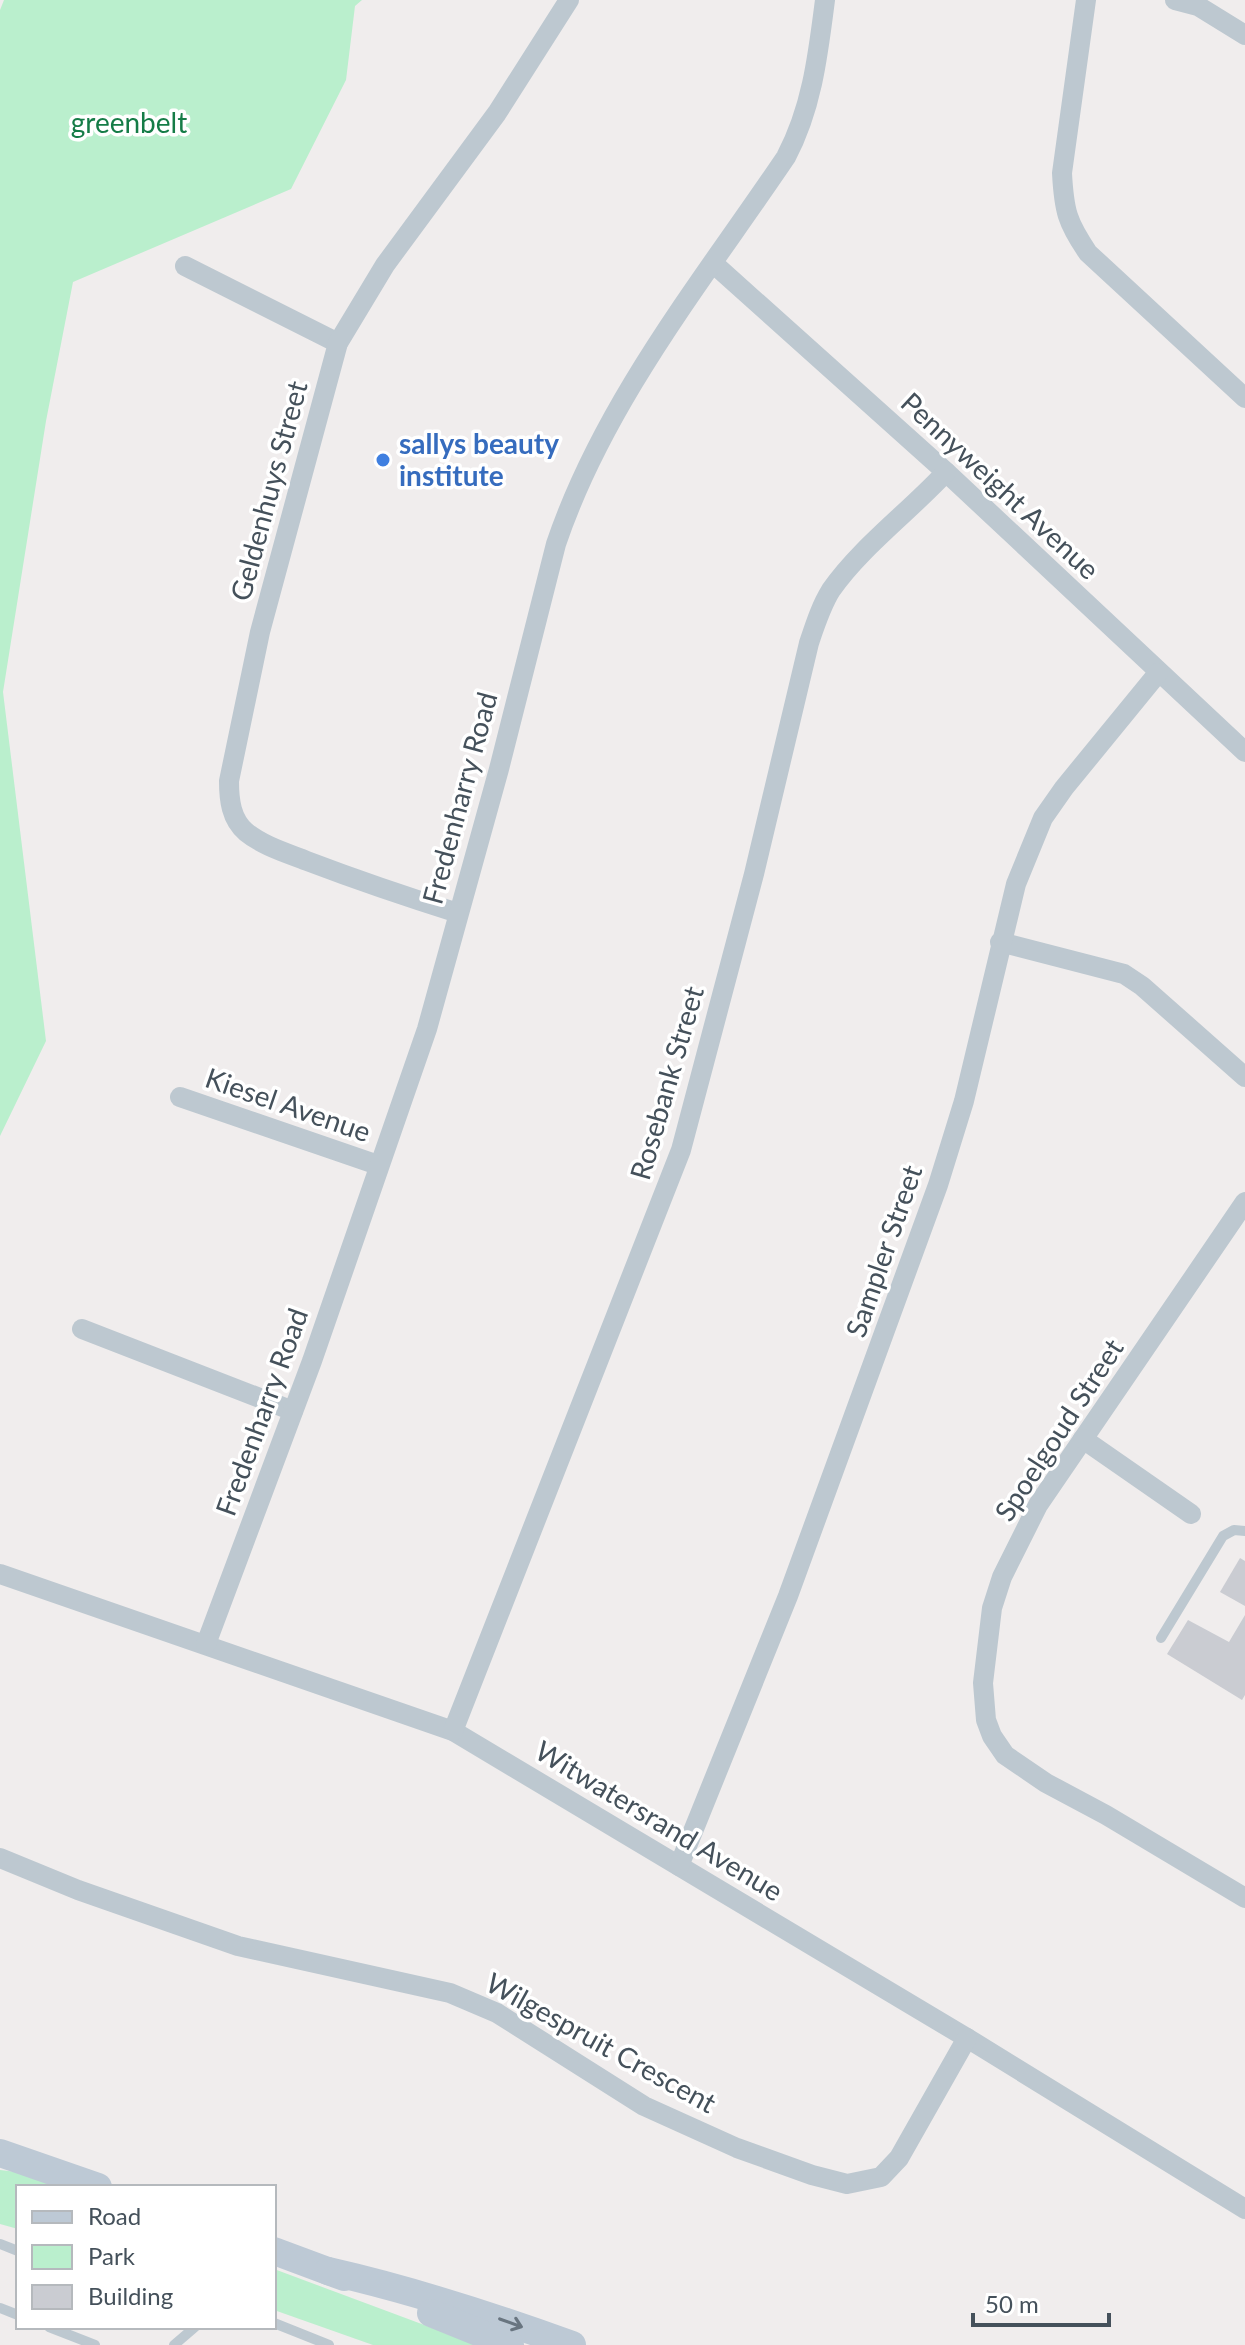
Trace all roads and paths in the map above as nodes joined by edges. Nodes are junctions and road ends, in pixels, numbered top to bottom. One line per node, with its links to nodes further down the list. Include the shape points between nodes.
1 (569, 0): 8 (street, Geldenhuys Street, via 497,113 385,265)
2 (825, 0): 6 (street, Fredenharry Road, via 809,103 798,133)
3 (1086, 0): 9 (street, via 1062,173 1070,226 1088,253)
4 (1175, 0): 5 (street, via 1198,6)
5 (1245, 35)
6 (714, 264): 10 (street, Pennyweight Avenue); 13 (street, Fredenharry Road, via 654,349 568,509)
7 (185, 266): 8 (street)
8 (338, 343): 13 (street, Geldenhuys Street, via 260,632 233,756 229,800 246,832 270,846)
9 (1245, 398)
10 (946, 472): 11 (street, Pennyweight Avenue); 27 (street, Rosebank Street, via 863,553 831,590 820,613 681,1150)
11 (1158, 673): 12 (street, Pennyweight Avenue); 14 (street, Sampler Street, via 1043,818)
12 (1245, 752)
13 (458, 913): 17 (street, Fredenharry Road, via 427,1029)
14 (1000, 942): 15 (street, via 1124,974); 29 (street, Sampler Street, via 964,1101 933,1200 788,1596)
15 (1245, 1077)
16 (180, 1097): 17 (street, Kiesel Avenue)
17 (378, 1165): 20 (street, Fredenharry Road)
18 (1245, 1202): 21 (street, Spoelgoud Street)
19 (82, 1329): 20 (street)
20 (293, 1411): 26 (street, Fredenharry Road)
21 (1083, 1439): 22 (street); 30 (street, Spoelgoud Street, via 1038,1505 1002,1577 992,1608 983,1683 986,1720 1005,1755)
22 (1191, 1514)
23 (1245, 1531): 25 (lane, via 1223,1536)
24 (0, 1574): 26 (street, Witwatersrand Avenue)
25 (1161, 1638)
26 (206, 1644): 27 (street, Witwatersrand Avenue)
27 (453, 1731): 29 (street, Witwatersrand Avenue)
28 (0, 1858): 31 (street, Wilgespruit Crescent, via 238,1946 450,1993 497,2013 644,2106 737,2148 847,2184 881,2177 899,2158)
29 (679, 1866): 31 (street, Witwatersrand Avenue)
30 (1245, 1898)
31 (967, 2038): 34 (street, Witwatersrand Avenue)
32 (0, 2153): 33 (main road)
33 (92, 2185)
34 (1245, 2209)
35 (276, 2252): 36 (main road)
36 (328, 2271): 43 (main road); 44 (main road, one-way to 44, via 486,2313)
37 (276, 2324): 42 (lane)
38 (54, 2329): 40 (lane)
39 (193, 2329): 41 (lane)
40 (95, 2345)
41 (174, 2345)
42 (329, 2345)
43 (510, 2345)
44 (572, 2345)

